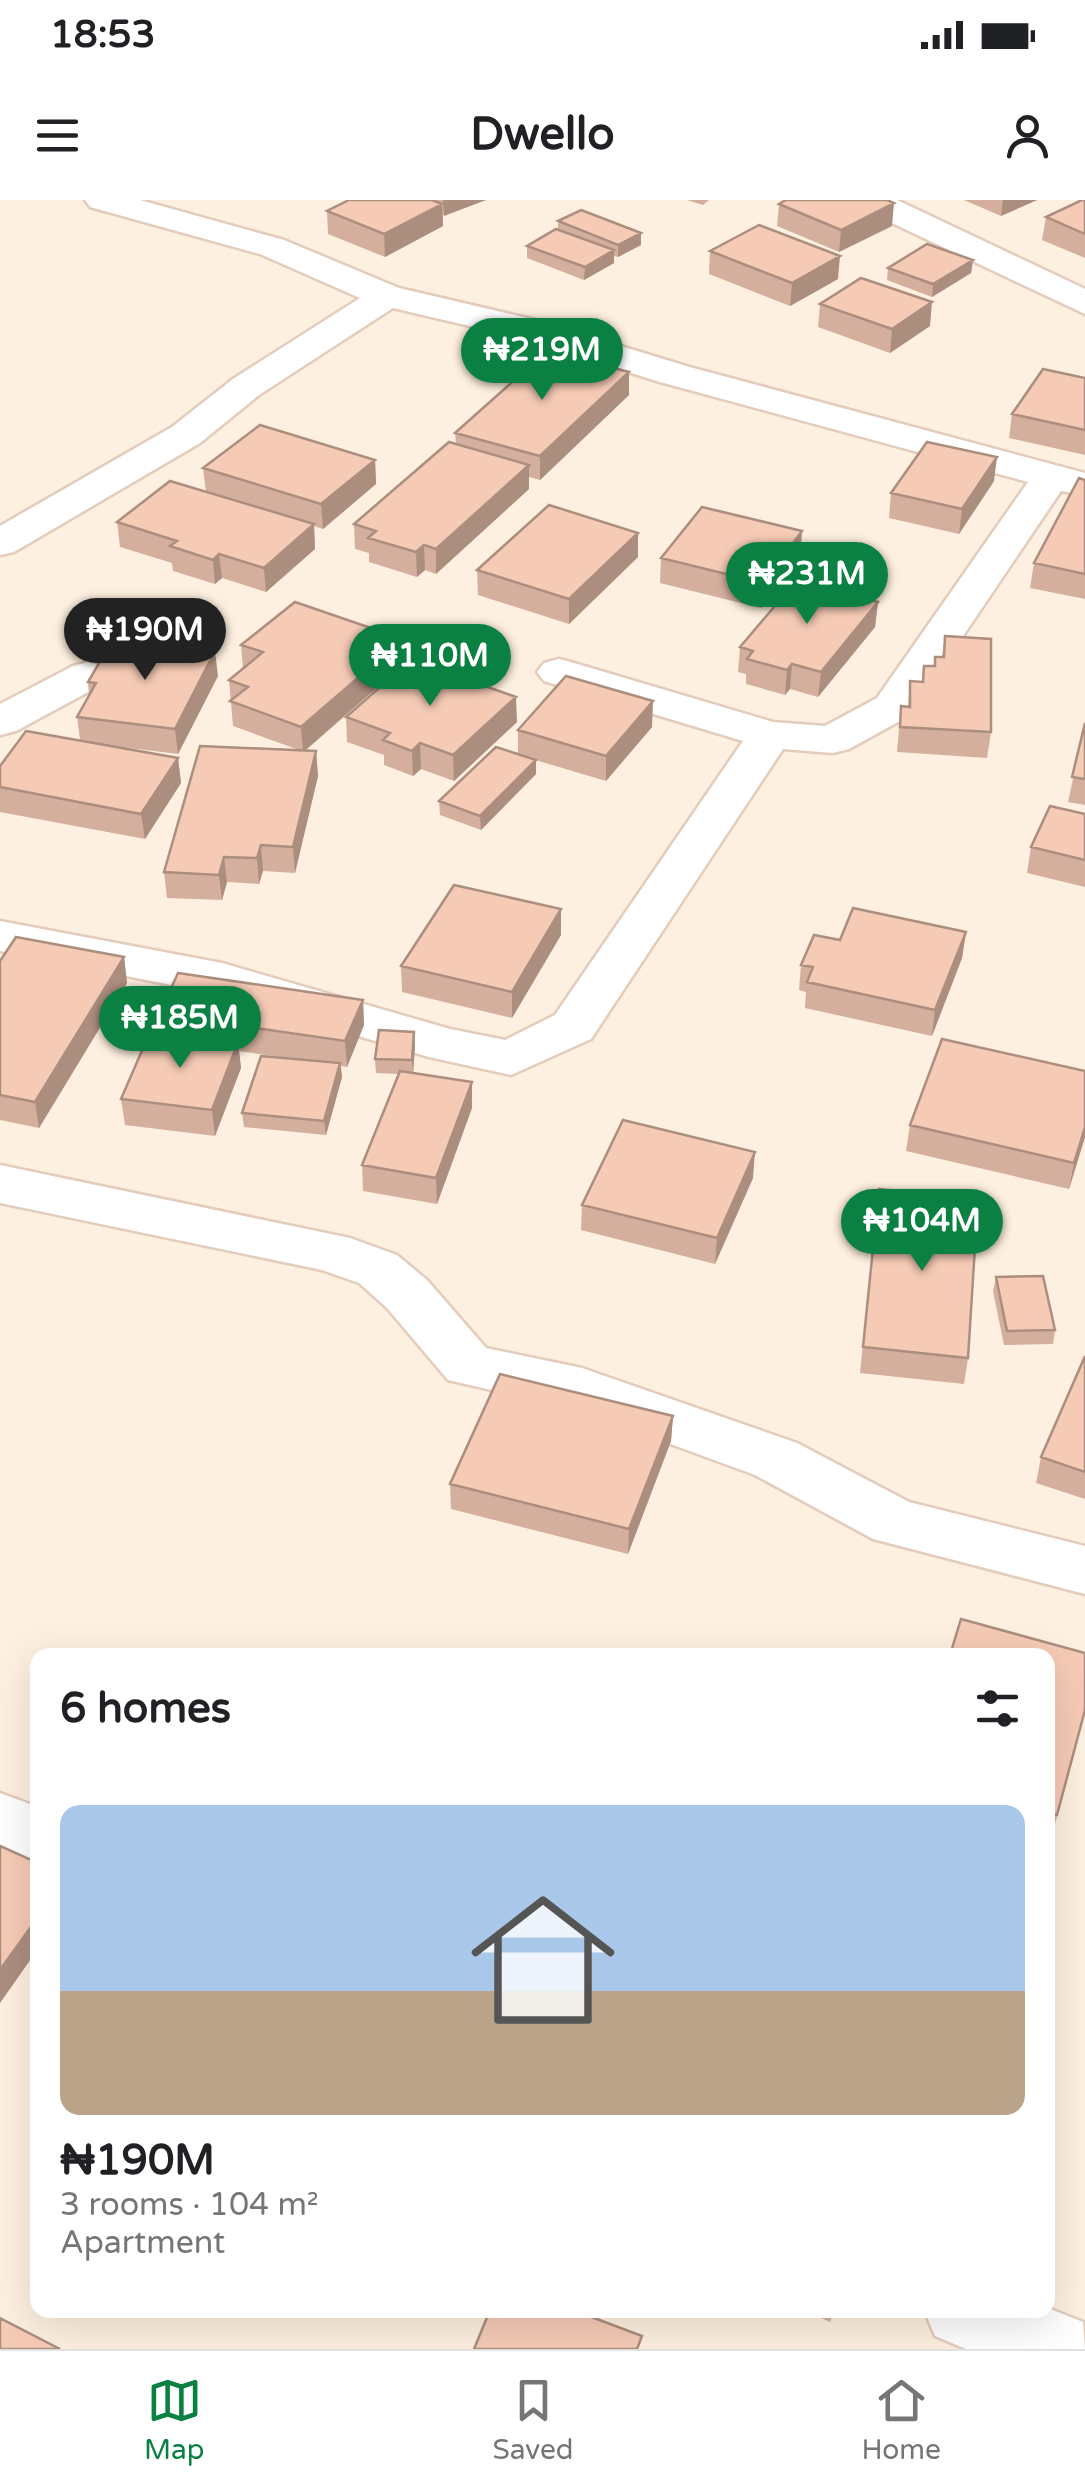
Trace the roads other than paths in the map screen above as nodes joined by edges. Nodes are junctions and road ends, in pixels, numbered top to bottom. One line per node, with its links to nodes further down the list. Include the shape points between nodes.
1 (102, 200): 3 (street, via 272,248)
2 (870, 200): 4 (street)
3 (387, 296): 5 (street); 6 (street, via 246,387 186,435)
4 (1085, 303)
5 (1067, 481): 10 (street, via 893,708 834,740)
6 (0, 543)
7 (559, 672): 10 (street)
8 (88, 675): 9 (street)
9 (0, 722)
10 (770, 734): 11 (street, via 573,1027 510,1058 222,979)
11 (0, 936)
12 (0, 1184): 13 (street, via 330,1252 378,1269 468,1365 582,1388 776,1459 894,1522)
13 (1085, 1570)
14 (0, 1821): 15 (street)
15 (30, 1834)
16 (981, 2318): 17 (street)
17 (1056, 2349)

